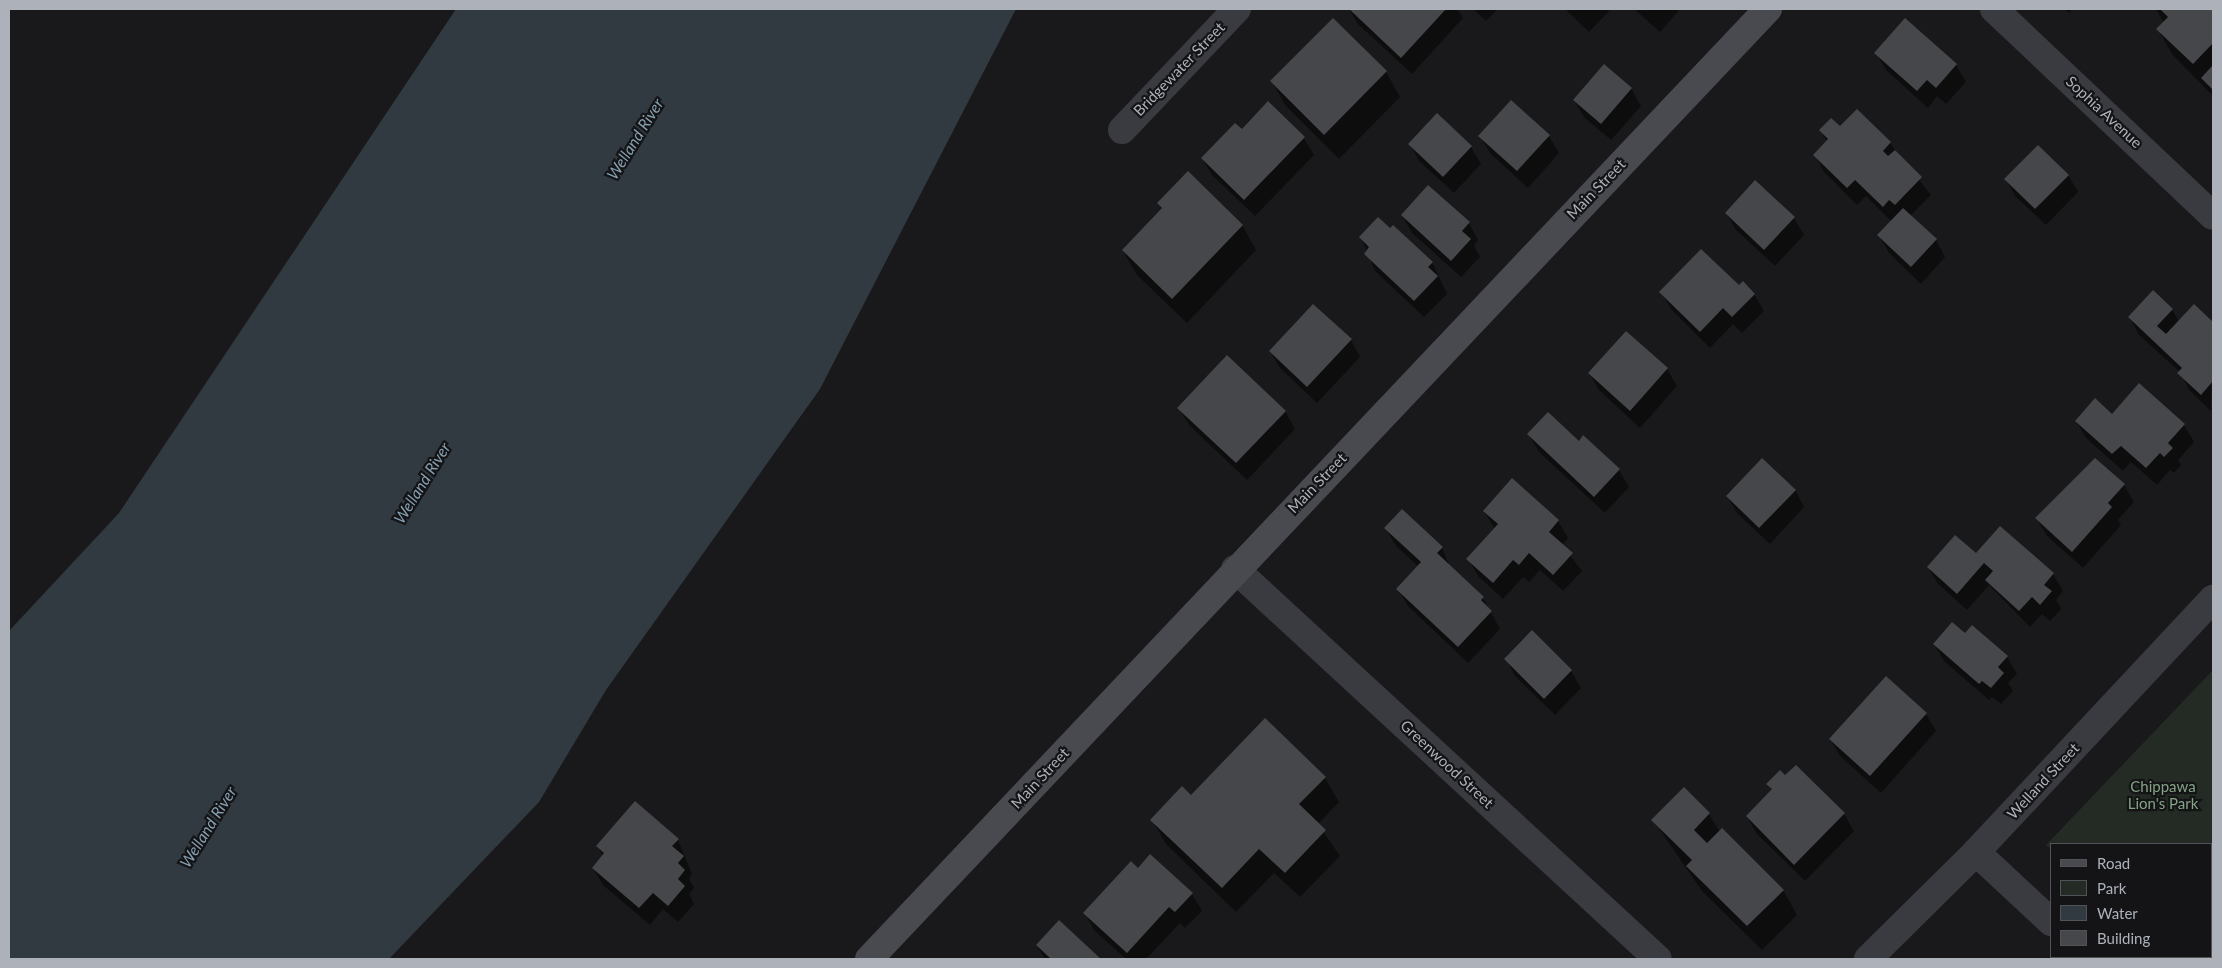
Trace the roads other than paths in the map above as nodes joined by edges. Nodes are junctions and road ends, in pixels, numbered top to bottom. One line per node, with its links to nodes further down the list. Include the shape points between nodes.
1 (1237, 9): 4 (street, Bridgewater Street)
2 (1768, 9): 6 (main road, Main Street)
3 (1994, 9): 5 (street, Sophia Avenue)
4 (1122, 130)
5 (2213, 216)
6 (1235, 569): 10 (main road, Main Street); 11 (street, Greenwood Street)
7 (2213, 599): 8 (street, Welland Street)
8 (1976, 852): 9 (street); 12 (street, Welland Street)
9 (2050, 921)
10 (869, 959)
11 (1658, 959)
12 (1868, 959)

